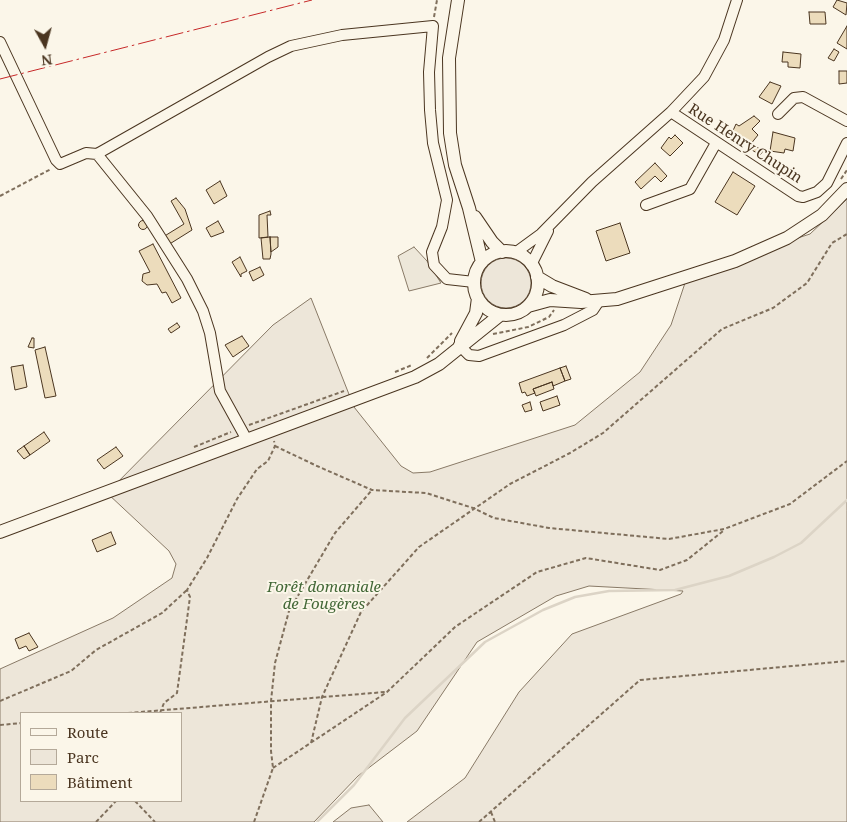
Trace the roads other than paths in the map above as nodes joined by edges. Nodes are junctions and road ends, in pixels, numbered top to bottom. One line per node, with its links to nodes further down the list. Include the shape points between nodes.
1 (458, 0): 12 (main road, via 448,58 450,133 455,165)
2 (737, 0): 4 (street, via 724,40 704,77)
3 (0, 42): 9 (street, via 56,160 60,164 86,153)
4 (671, 112): 8 (street, Rue Henry Chupin); 13 (street, Rue Henry Chupin, via 592,182)
5 (778, 114): 6 (street, via 794,98 803,97)
6 (847, 121)
7 (847, 142): 8 (street, Rue Henry Chupin, via 827,183 817,192 803,196 798,196)
8 (716, 144): 11 (street, via 690,189)
9 (98, 154): 19 (street, via 291,46 342,35 433,26 430,110 433,143 447,200 444,220 432,252 434,265 447,279); 25 (street, via 147,216 187,279 210,333 220,391)
10 (842, 188): 21 (main road, via 822,215 787,238 735,261 644,292)
11 (646, 206)
12 (469, 208): 14 (main road); 16 (main road)
13 (552, 223): 15 (street); 17 (street)
14 (502, 252): 15 (main road); 16 (main road)
15 (515, 253): 17 (main road)
16 (482, 262): 19 (main road)
17 (532, 264): 18 (main road)
18 (537, 277): 21 (main road, via 552,286); 22 (main road, via 535,296)
19 (474, 282): 20 (main road)
20 (478, 298): 23 (main road, via 486,308); 24 (main road, via 476,313)
21 (595, 301): 22 (main road, via 540,302); 24 (street, via 593,310 564,324 479,356 469,355)
22 (528, 306): 23 (main road, via 518,313)
23 (500, 315): 24 (main road)
24 (458, 345): 25 (main road, via 439,364 415,377)
25 (247, 440): 26 (main road)
26 (0, 532)

